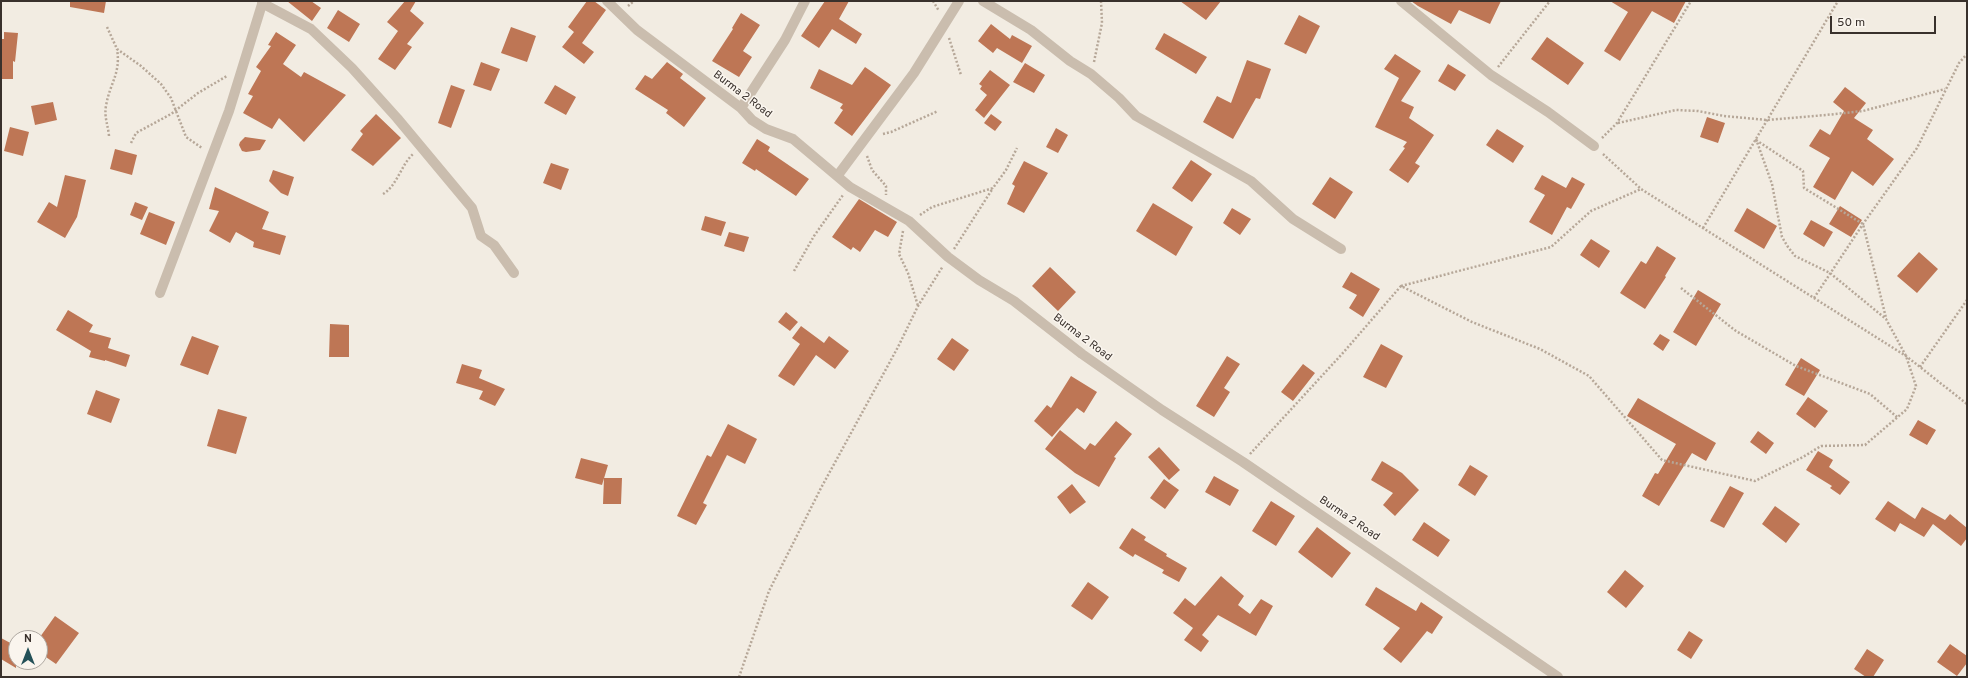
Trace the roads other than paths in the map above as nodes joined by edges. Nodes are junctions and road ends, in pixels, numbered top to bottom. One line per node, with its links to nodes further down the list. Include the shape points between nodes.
1 (607, 1): 7 (street, Burma 2 Road, via 637,30)
2 (805, 1): 7 (street, via 785,40)
3 (959, 1): 9 (street, via 914,72)
4 (983, 1): 10 (street, via 1032,30 1070,61 1091,74 1136,116 1251,181 1293,219)
5 (1401, 1): 8 (street, via 1491,75)
6 (263, 2): 11 (street, via 311,29 352,68 472,208 481,236 494,245); 12 (street, via 213,153)
7 (741, 108): 9 (street, Burma 2 Road, via 752,120 766,129 793,139)
8 (1594, 146)
9 (838, 175): 13 (street, Burma 2 Road, via 850,187 906,219 948,257 1014,301 1082,354 1162,410)
10 (1341, 249)
11 (514, 273)
12 (160, 293)
13 (1558, 677)

